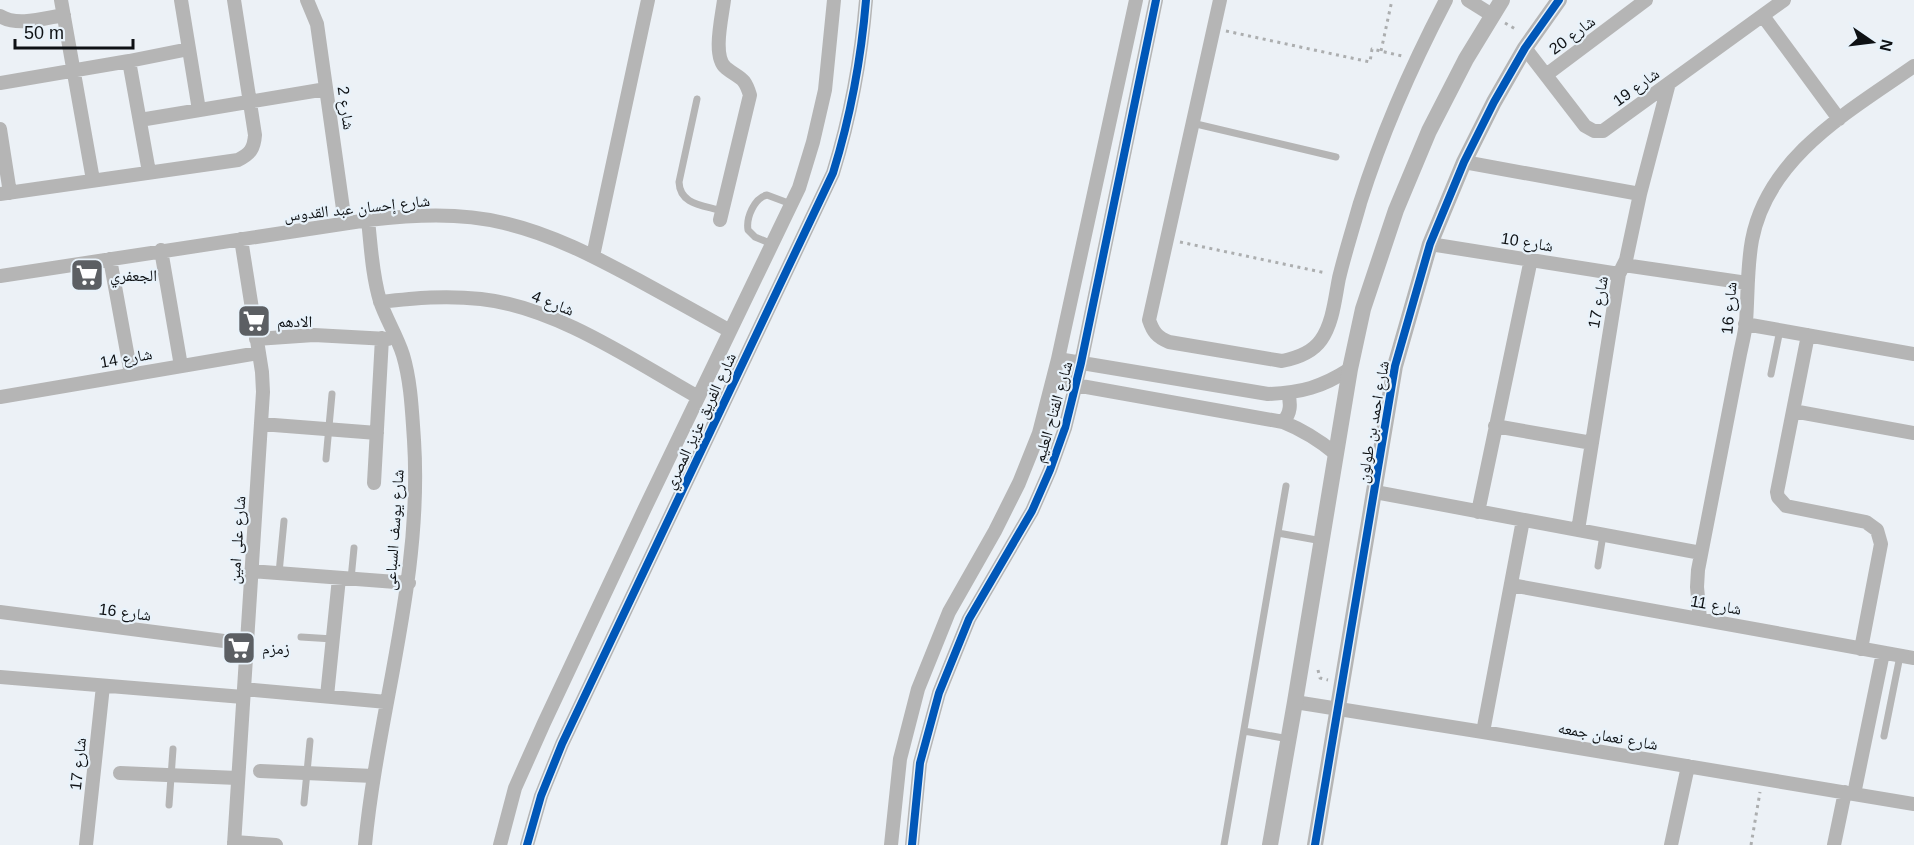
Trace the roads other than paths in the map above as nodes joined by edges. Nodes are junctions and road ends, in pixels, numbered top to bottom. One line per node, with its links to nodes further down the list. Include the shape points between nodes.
1 (61, 0): 18 (street)
2 (181, 0): 23 (street)
3 (234, 0): 32 (street)
4 (307, 0): 30 (street, شارع 2, via 317,24)
5 (648, 0): 52 (street)
6 (724, 0): 45 (street, via 719,58 725,68 746,83 750,96)
7 (834, 0): 44 (street, شارع الفريق عزيز المصري, via 825,90 813,142)
8 (866, 0): 106 (street, شارع الفريق عزيز المصري, via 856,87 833,173)
9 (1136, 0): 66 (street, شارع الفتاح العليم)
10 (1156, 0): 67 (street, شارع الفتاح العليم)
11 (1220, 0): 36 (street)
12 (1446, 0): 36 (street, via 1386,130 1360,202 1328,327 1321,341 1297,358 1282,361 1169,342 1152,330 1149,320)
13 (1468, 0): 19 (street)
14 (1502, 0): 19 (street, شارع احمد بن طولون)
15 (1559, 0): 22 (street, شارع احمد بن طولون)
16 (1646, 0): 27 (street, شارع 20)
17 (1784, 0): 21 (street, شارع 19)
18 (64, 15): 20 (street, via 20,21); 26 (street)
19 (1492, 15): 69 (street, شارع احمد بن طولون, via 1429,131 1396,210 1364,309)
20 (0, 16)
21 (1763, 16): 29 (street, شارع 19); 34 (street)
22 (1528, 44): 27 (street, شارع 19); 39 (street, شارع احمد بن طولون)
23 (189, 49): 24 (street); 33 (street)
24 (129, 61): 26 (street); 35 (street)
25 (1914, 66): 34 (street, شارع 16)
26 (74, 70): 28 (street); 41 (street)
27 (1546, 75): 29 (street, شارع 19, via 1585,126 1598,131 1607,129)
28 (0, 83)
29 (1669, 83): 43 (street, شارع 17)
30 (327, 89): 32 (street); 47 (street, شارع 2)
31 (697, 99): 45 (lane, via 679,191 685,199)
32 (250, 102): 33 (street); 40 (street, via 255,135 248,155 238,160)
33 (199, 110): 35 (street)
34 (1839, 119): 57 (street, شارع 16, via 1792,160 1767,196 1752,238)
35 (140, 120): 40 (street)
36 (1192, 123): 38 (lane)
37 (0, 129): 42 (street)
38 (1336, 157)
39 (1464, 162): 43 (street); 50 (street, شارع احمد بن طولون)
40 (149, 172): 41 (street)
41 (93, 180): 42 (street)
42 (5, 193)
43 (1640, 194): 55 (street, شارع 17)
44 (791, 204): 49 (street, شارع الفريق عزيز المصري); 49 (lane, via 767,195 756,203 748,230)
45 (721, 215)
46 (368, 220): 47 (street, شارع إحسان عبد القدوس); 52 (street, شارع إحسان عبد القدوس, via 413,215 492,221 548,236); 58 (street, شارع يوسف السباعى, via 374,278)
47 (345, 223): 48 (street, شارع إحسان عبد القدوس)
48 (241, 239): 51 (street, شارع إحسان عبد القدوس); 64 (street, شارع على امين)
49 (772, 244): 61 (street, شارع الفريق عزيز المصري)
50 (1430, 244): 54 (street, شارع 10); 92 (street, شارع احمد بن طولون, via 1395,366)
51 (161, 250): 53 (street, شارع إحسان عبد القدوس); 68 (street)
52 (593, 256): 61 (street, شارع إحسان عبد القدوس)
53 (110, 259): 56 (street, شارع إحسان عبد القدوس); 71 (street)
54 (1531, 259): 55 (street, شارع 10); 83 (street)
55 (1622, 269): 57 (street, شارع 10); 87 (street, شارع 17)
56 (0, 276)
57 (1747, 283): 59 (street, شارع 16)
58 (381, 302): 63 (street, شارع يوسف السباعى); 79 (street, شارع 4, via 432,296 484,299 534,311 581,331)
59 (1746, 324): 60 (street); 101 (street, شارع 16)
60 (1780, 330): 62 (street); 72 (lane)
61 (730, 331): 79 (street, شارع الفريق عزيز المصري)
62 (1808, 335): 65 (street); 80 (street)
63 (388, 339): 64 (street, شارع 14, via 314,335); 85 (street); 108 (street, شارع يوسف السباعى, via 402,352 414,441 416,488)
64 (257, 346): 68 (street, شارع 14); 82 (street, شارع على امين, via 262,372)
65 (1914, 354)
66 (1058, 358): 67 (street); 73 (street, شارع الفتاح العليم)
67 (1081, 363): 70 (street); 74 (street, شارع الفتاح العليم)
68 (181, 366): 71 (street, شارع 14)
69 (1350, 369): 75 (street, via 1321,385); 88 (street, شارع احمد بن طولون)
70 (1133, 372): 75 (street, via 1268,394); 77 (street, via 1129,381)
71 (131, 374): 78 (street, شارع 14)
72 (1771, 375)
73 (1053, 381): 74 (street); 133 (street, شارع الفتاح العليم, via 1039,433 1019,483 949,612 918,689)
74 (1076, 385): 77 (street); 134 (street, شارع الفتاح العليم, via 1065,428 1032,511 969,619 939,693)
75 (1288, 393): 81 (street, via 1290,409)
76 (332, 394): 84 (lane)
77 (1139, 396): 81 (street)
78 (0, 397)
79 (698, 397): 102 (street, شارع الفريق عزيز المصري)
80 (1793, 411): 86 (street); 117 (street, via 1777,492 1782,502 1866,522 1881,537)
81 (1283, 422): 88 (street)
82 (261, 424): 84 (street); 104 (street, شارع على امين)
83 (1495, 426): 87 (street); 93 (street)
84 (328, 429): 85 (street); 89 (lane)
85 (377, 433): 90 (street)
86 (1914, 433)
87 (1592, 443): 96 (street, شارع 17)
88 (1336, 454): 99 (street, شارع احمد بن طولون)
89 (326, 459)
90 (374, 483)
91 (1286, 486): 97 (lane)
92 (1375, 492): 93 (street); 126 (street, شارع احمد بن طولون)
93 (1478, 512): 94 (street)
94 (1523, 520): 96 (street); 109 (street)
95 (284, 521): 105 (lane)
96 (1578, 530): 98 (street)
97 (1278, 533): 99 (lane); 127 (lane)
98 (1603, 535): 101 (street); 103 (lane)
99 (1322, 541): 125 (street, شارع احمد بن طولون)
100 (354, 548): 107 (lane)
101 (1701, 553): 113 (street, شارع 16, via 1697,587)
102 (619, 563): 106 (street, via 630,572); 110 (street, شارع الفريق عزيز المصري)
103 (1598, 566)
104 (251, 571): 105 (street); 116 (street, شارع على امين)
105 (279, 573): 107 (street)
106 (643, 574): 112 (street, شارع الفريق عزيز المصري)
107 (345, 578): 108 (street); 115 (street)
108 (409, 583): 124 (street, شارع يوسف السباعى)
109 (1511, 585): 113 (street, شارع 11); 128 (street)
110 (598, 607): 112 (street, via 612,609); 150 (street, شارع الفريق عزيز المصري, via 515,788)
111 (0, 612): 116 (street, شارع 16)
112 (622, 618): 151 (street, شارع الفريق عزيز المصري, via 562,744 541,795)
113 (1700, 619): 117 (street, شارع 11)
114 (301, 638): 115 (lane)
115 (333, 639): 123 (street)
116 (247, 644): 122 (street, شارع على امين)
117 (1862, 649): 118 (street, شارع 11)
118 (1883, 653): 119 (street, شارع 11); 142 (street)
119 (1907, 657): 129 (lane)
120 (0, 677): 121 (street)
121 (103, 686): 122 (street); 147 (street, شارع 17)
122 (243, 693): 123 (street); 141 (street, شارع على امين)
123 (327, 696): 124 (street)
124 (387, 702): 140 (street, شارع يوسف السباعى)
125 (1295, 702): 126 (street, شارع نعمان جمعه); 130 (street, شارع احمد بن طولون)
126 (1339, 709): 128 (street, شارع نعمان جمعه); 156 (street, شارع احمد بن طولون)
127 (1244, 731): 130 (lane); 154 (lane)
128 (1483, 732): 135 (street, شارع نعمان جمعه)
129 (1884, 736)
130 (1289, 739): 155 (street, شارع احمد بن طولون)
131 (310, 741): 137 (lane)
132 (173, 749): 139 (lane)
133 (900, 759): 134 (street); 152 (street, شارع الفتاح العليم)
134 (920, 763): 153 (street, شارع الفتاح العليم)
135 (1688, 766): 142 (street, شارع نعمان جمعه); 157 (street)
136 (260, 771): 137 (street)
137 (307, 772): 140 (street); 143 (lane)
138 (120, 773): 139 (street)
139 (171, 776): 141 (street); 145 (lane)
140 (373, 776): 149 (street, شارع يوسف السباعى)
141 (237, 778): 146 (street, شارع على امين)
142 (1849, 793): 144 (street, شارع نعمان جمعه); 158 (street)
143 (304, 803)
144 (1914, 804)
145 (169, 805)
146 (234, 843): 148 (street)
147 (86, 845)
148 (276, 845)
149 (365, 845)
150 (500, 845)
151 (527, 845)
152 (891, 845)
153 (912, 845)
154 (1224, 845)
155 (1269, 845)
156 (1315, 845)
157 (1671, 845)
158 (1834, 845)

